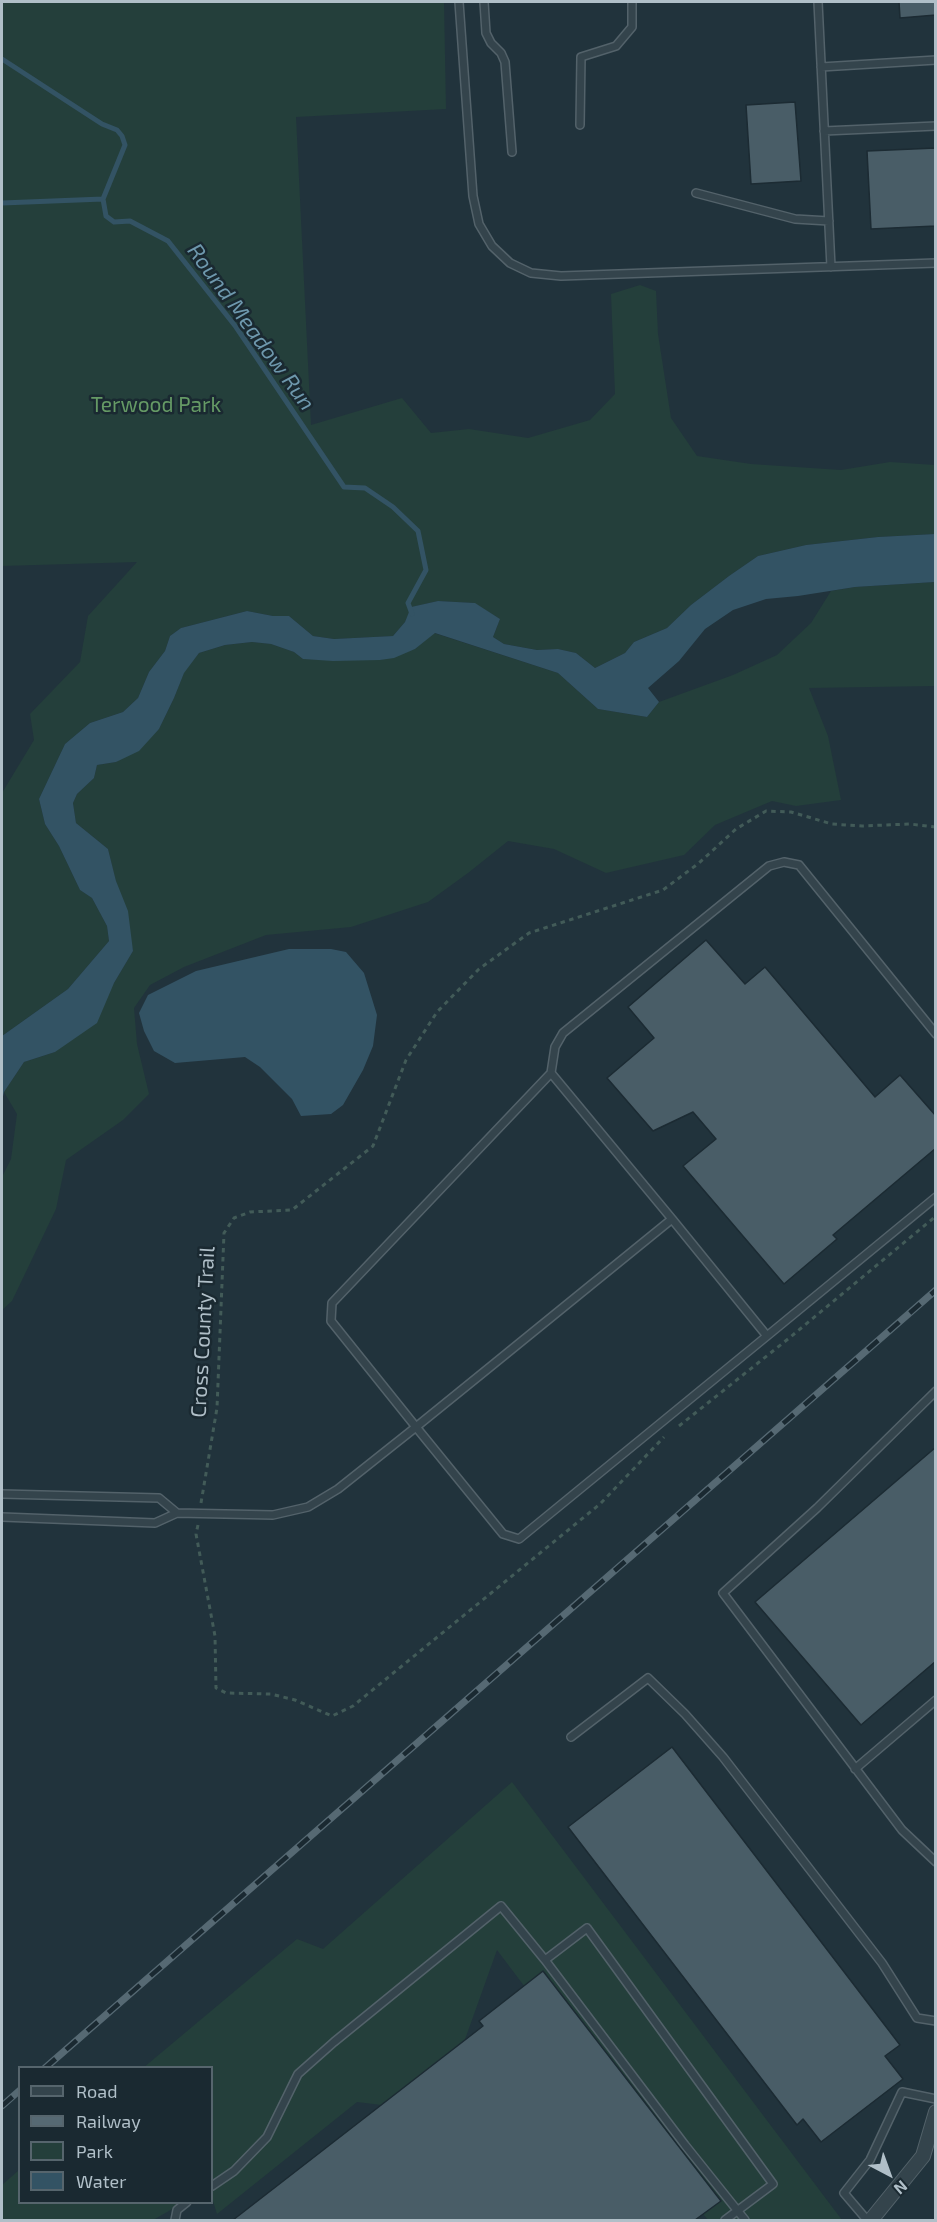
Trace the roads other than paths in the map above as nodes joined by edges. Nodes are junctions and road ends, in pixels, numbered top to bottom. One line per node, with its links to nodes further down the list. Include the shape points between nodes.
1 (459, 2): 14 (lane, via 473,196 479,224 492,246 510,263 531,273 561,276)
2 (484, 2): 10 (lane, via 486,33 505,62)
3 (632, 2): 7 (lane, via 632,27 616,46 581,57)
4 (818, 2): 6 (lane)
5 (936, 60): 6 (lane)
6 (821, 67): 9 (lane)
7 (580, 125)
8 (936, 126): 9 (lane)
9 (824, 131): 12 (lane)
10 (512, 152)
11 (696, 193): 12 (lane, via 795,219)
12 (829, 221): 14 (lane)
13 (936, 263): 14 (lane)
14 (831, 267)
15 (936, 1034): 16 (lane, via 799,865 784,861 769,866 563,1033 555,1047)
16 (551, 1072): 18 (lane); 21 (lane, via 332,1303 330,1321)
17 (936, 1197): 19 (lane)
18 (672, 1219): 19 (lane); 21 (lane)
19 (766, 1336): 21 (lane, via 519,1539 503,1534)
20 (936, 1391): 27 (lane, via 818,1508 723,1593)
21 (416, 1427): 23 (lane, via 339,1489 308,1506 273,1515)
22 (2, 1494): 23 (lane, via 159,1498)
23 (177, 1513): 24 (lane, via 155,1523)
24 (2, 1517)
25 (936, 1700): 27 (lane)
26 (572, 1737): 30 (lane, via 648,1678 723,1757 882,1963 917,2018)
27 (855, 1769): 28 (lane, via 902,1830)
28 (936, 1862)
29 (545, 1960): 33 (lane, via 501,1906 297,2074 267,2137); 35 (lane); 35 (lane, via 586,1928 773,2184)
30 (936, 2021)
31 (936, 2099): 39 (lane, via 902,2092 870,2160 844,2193)
32 (936, 2112): 39 (street, via 923,2156)
33 (213, 2185)
34 (184, 2204): 36 (lane, via 177,2210)
35 (738, 2211): 37 (lane); 38 (lane)
36 (175, 2220)
37 (725, 2220)
38 (745, 2220)
39 (869, 2220)

